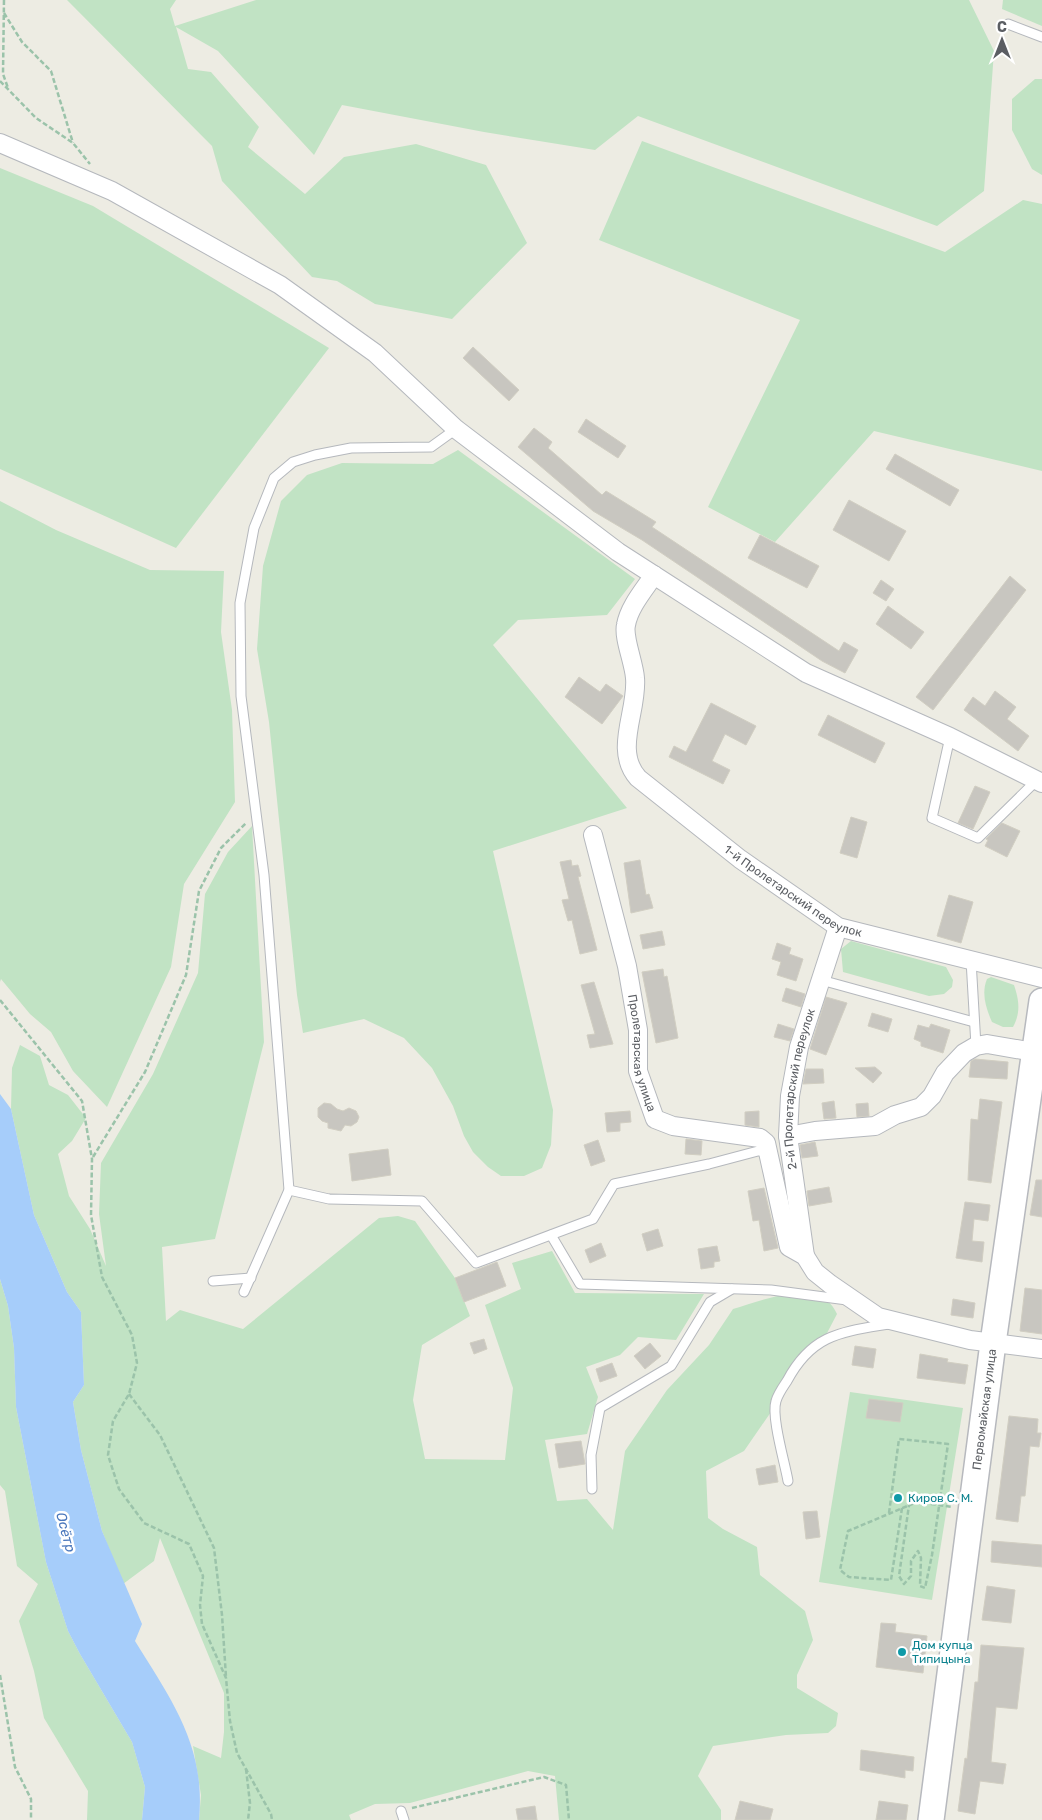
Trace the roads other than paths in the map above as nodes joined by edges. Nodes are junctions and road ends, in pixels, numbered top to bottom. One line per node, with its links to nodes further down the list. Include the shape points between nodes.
1 (1008, 24): 2 (lane)
2 (1042, 37)
3 (0, 144): 4 (street, via 112,191 280,285 375,353)
4 (456, 430): 5 (street, via 618,552); 19 (lane, via 431,447 351,448 293,462 274,478 254,528 240,603 241,696 265,885)
5 (654, 575): 6 (street, via 806,673); 9 (street, 1-й Пролетарский переулок, via 628,615 625,627 635,681 625,753 629,768 740,859)
6 (950, 738): 7 (street); 7 (lane, via 932,818 978,838)
7 (1039, 782)
8 (593, 835): 18 (street, Пролетарская улица, via 627,966 638,1030 638,1071 655,1119 673,1126 760,1138)
9 (838, 927): 10 (street, 1-й Пролетарский переулок); 12 (street, 2-й Пролетарский переулок)
10 (971, 960): 11 (street, 1-й Пролетарский переулок); 14 (lane)
11 (1042, 978)
12 (821, 980): 14 (lane); 17 (street, 2-й Пролетарский переулок, via 799,1047 790,1096)
13 (1042, 1001): 16 (main road, Первомайская улица)
14 (974, 1022): 15 (lane)
15 (976, 1046): 16 (street, via 987,1044); 17 (street, via 964,1053 945,1073 932,1096 921,1107 895,1115 875,1126)
16 (1034, 1052): 28 (main road, Первомайская улица)
17 (788, 1136): 21 (street, 2-й Пролетарский переулок)
18 (768, 1151): 20 (lane, via 614,1184 593,1219); 21 (street, via 789,1246)
19 (289, 1190): 20 (lane, via 329,1199 422,1201 476,1263); 22 (lane)
20 (551, 1235): 24 (lane, via 580,1284)
21 (805, 1256): 26 (street, via 815,1272)
22 (251, 1278): 23 (lane); 25 (lane)
23 (213, 1281)
24 (732, 1289): 26 (lane, via 771,1290); 31 (lane, via 710,1302 671,1366 600,1408 592,1455)
25 (244, 1292)
26 (856, 1301): 27 (street, via 878,1317)
27 (902, 1322): 28 (street); 30 (lane, via 820,1340 795,1365 775,1402)
28 (993, 1343): 29 (street); 32 (main road, Первомайская улица)
29 (1042, 1349)
30 (788, 1481)
31 (592, 1489)
32 (931, 1820)

